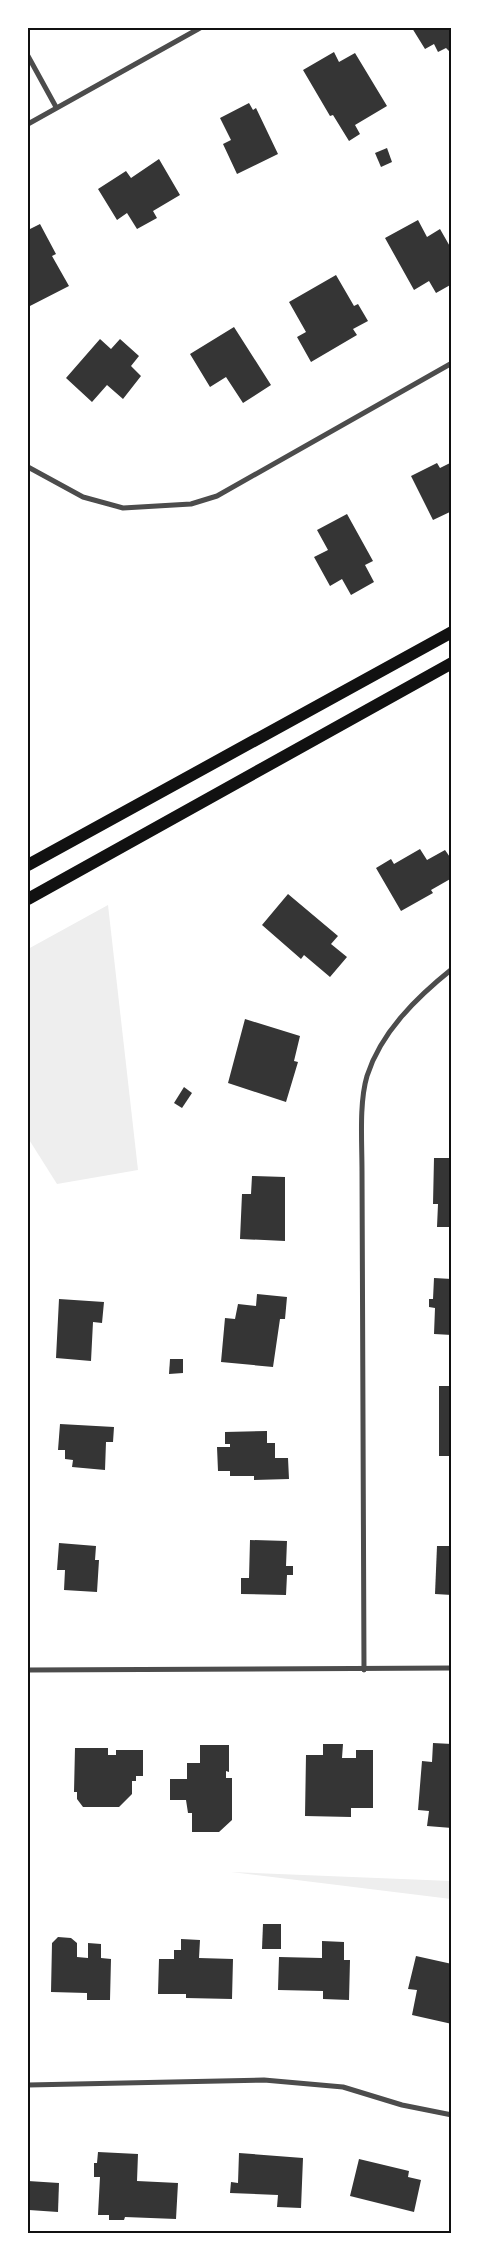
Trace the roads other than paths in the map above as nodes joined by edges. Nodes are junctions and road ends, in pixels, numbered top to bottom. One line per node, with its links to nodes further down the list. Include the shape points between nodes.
1 (200, 28): 3 (street)
2 (28, 56): 3 (street)
3 (56, 107): 4 (street)
4 (28, 124)
5 (452, 363): 6 (street, via 218,496 191,504 123,508 83,497)
6 (28, 467)
7 (452, 632): 9 (main road)
8 (452, 663): 10 (main road)
9 (28, 865)
10 (28, 899)
11 (452, 969): 14 (street, via 420,994 392,1029 367,1076 362,1171)
12 (452, 1668): 14 (street)
13 (28, 1670): 14 (street)
14 (364, 1670)
15 (28, 2085): 16 (street, via 264,2080 343,2087)
16 (452, 2115)

